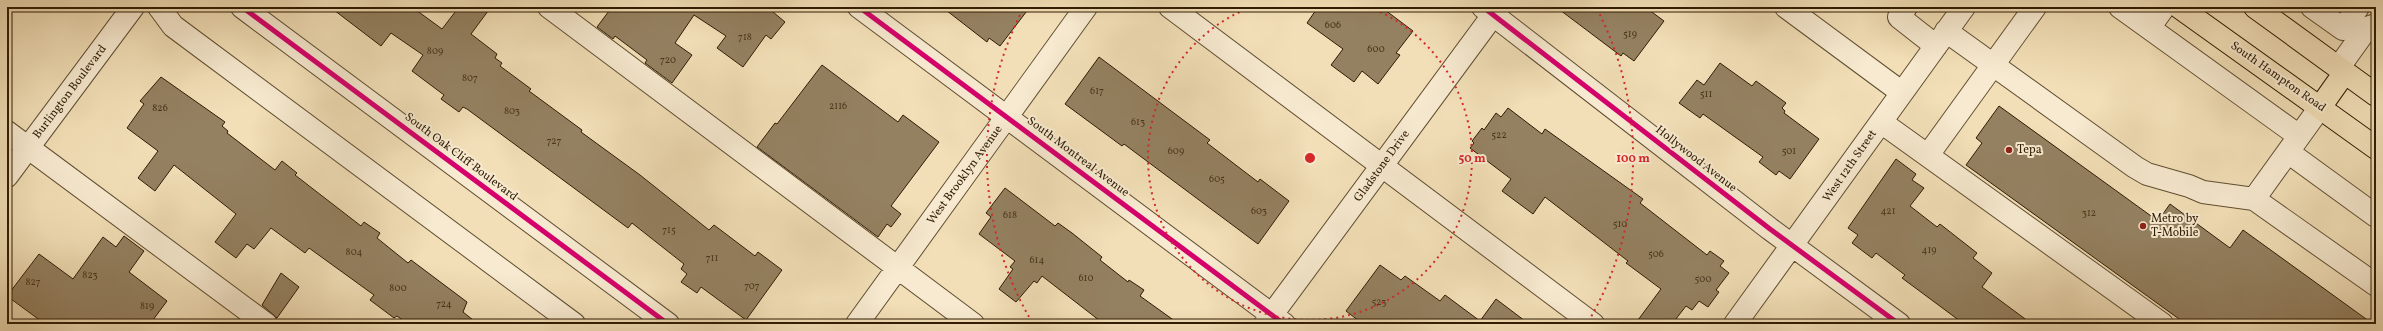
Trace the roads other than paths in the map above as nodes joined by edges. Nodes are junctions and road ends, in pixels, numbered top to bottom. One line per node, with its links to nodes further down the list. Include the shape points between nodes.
1 (133, 7): 31 (street, Burlington Boulevard)
2 (159, 7): 43 (street, via 173,26)
3 (242, 7): 44 (street, South Oak Cliff Boulevard)
4 (549, 7): 39 (street)
5 (859, 7): 27 (street, South Montreal Avenue)
6 (1086, 7): 27 (street, West Brooklyn Avenue)
7 (1170, 7): 34 (street)
8 (1786, 7): 24 (street)
9 (1906, 7): 21 (street, via 1899,17)
10 (1964, 7): 21 (street, West 12th Street)
11 (2035, 7): 22 (street)
12 (2120, 7): 20 (street)
13 (2164, 7): 20 (street)
14 (2179, 7): 26 (main road, South Hampton Road)
15 (2312, 7): 16 (street, via 2343,29)
16 (2358, 7)
17 (1492, 10): 34 (street, Gladstone Drive); 38 (street, Hollywood Avenue)
18 (2267, 10): 23 (main road)
19 (2373, 21): 23 (street)
20 (2149, 28): 30 (street)
21 (1941, 38): 22 (street); 24 (street, West 12th Street)
22 (1993, 65): 33 (street); 36 (street, via 2147,174 2203,192)
23 (2342, 70): 25 (main road); 26 (main road)
24 (1901, 92): 28 (street, West 12th Street)
25 (2376, 95)
26 (2321, 106): 30 (street); 32 (main road, South Hampton Road)
27 (1007, 117): 39 (street, West Brooklyn Avenue); 41 (street, South Montreal Avenue)
28 (1881, 122): 33 (street); 38 (street, West 12th Street)
29 (7, 132): 31 (street)
30 (2293, 144): 36 (street); 37 (street)
31 (28, 148): 35 (street, Burlington Boulevard); 42 (street)
32 (2376, 148)
33 (1928, 155): 50 (street)
34 (1383, 165): 41 (street, Gladstone Drive); 47 (street)
35 (7, 176)
36 (2254, 199): 40 (street)
37 (2376, 216)
38 (1794, 245): 48 (street, West 12th Street); 49 (street, Hollywood Avenue)
39 (898, 268): 45 (street, West Brooklyn Avenue); 46 (street)
40 (2376, 285)
41 (1274, 321)
42 (266, 324)
43 (574, 324)
44 (668, 324)
45 (857, 324)
46 (974, 324)
47 (1593, 324)
48 (1735, 324)
49 (1899, 324)
50 (2162, 324)

